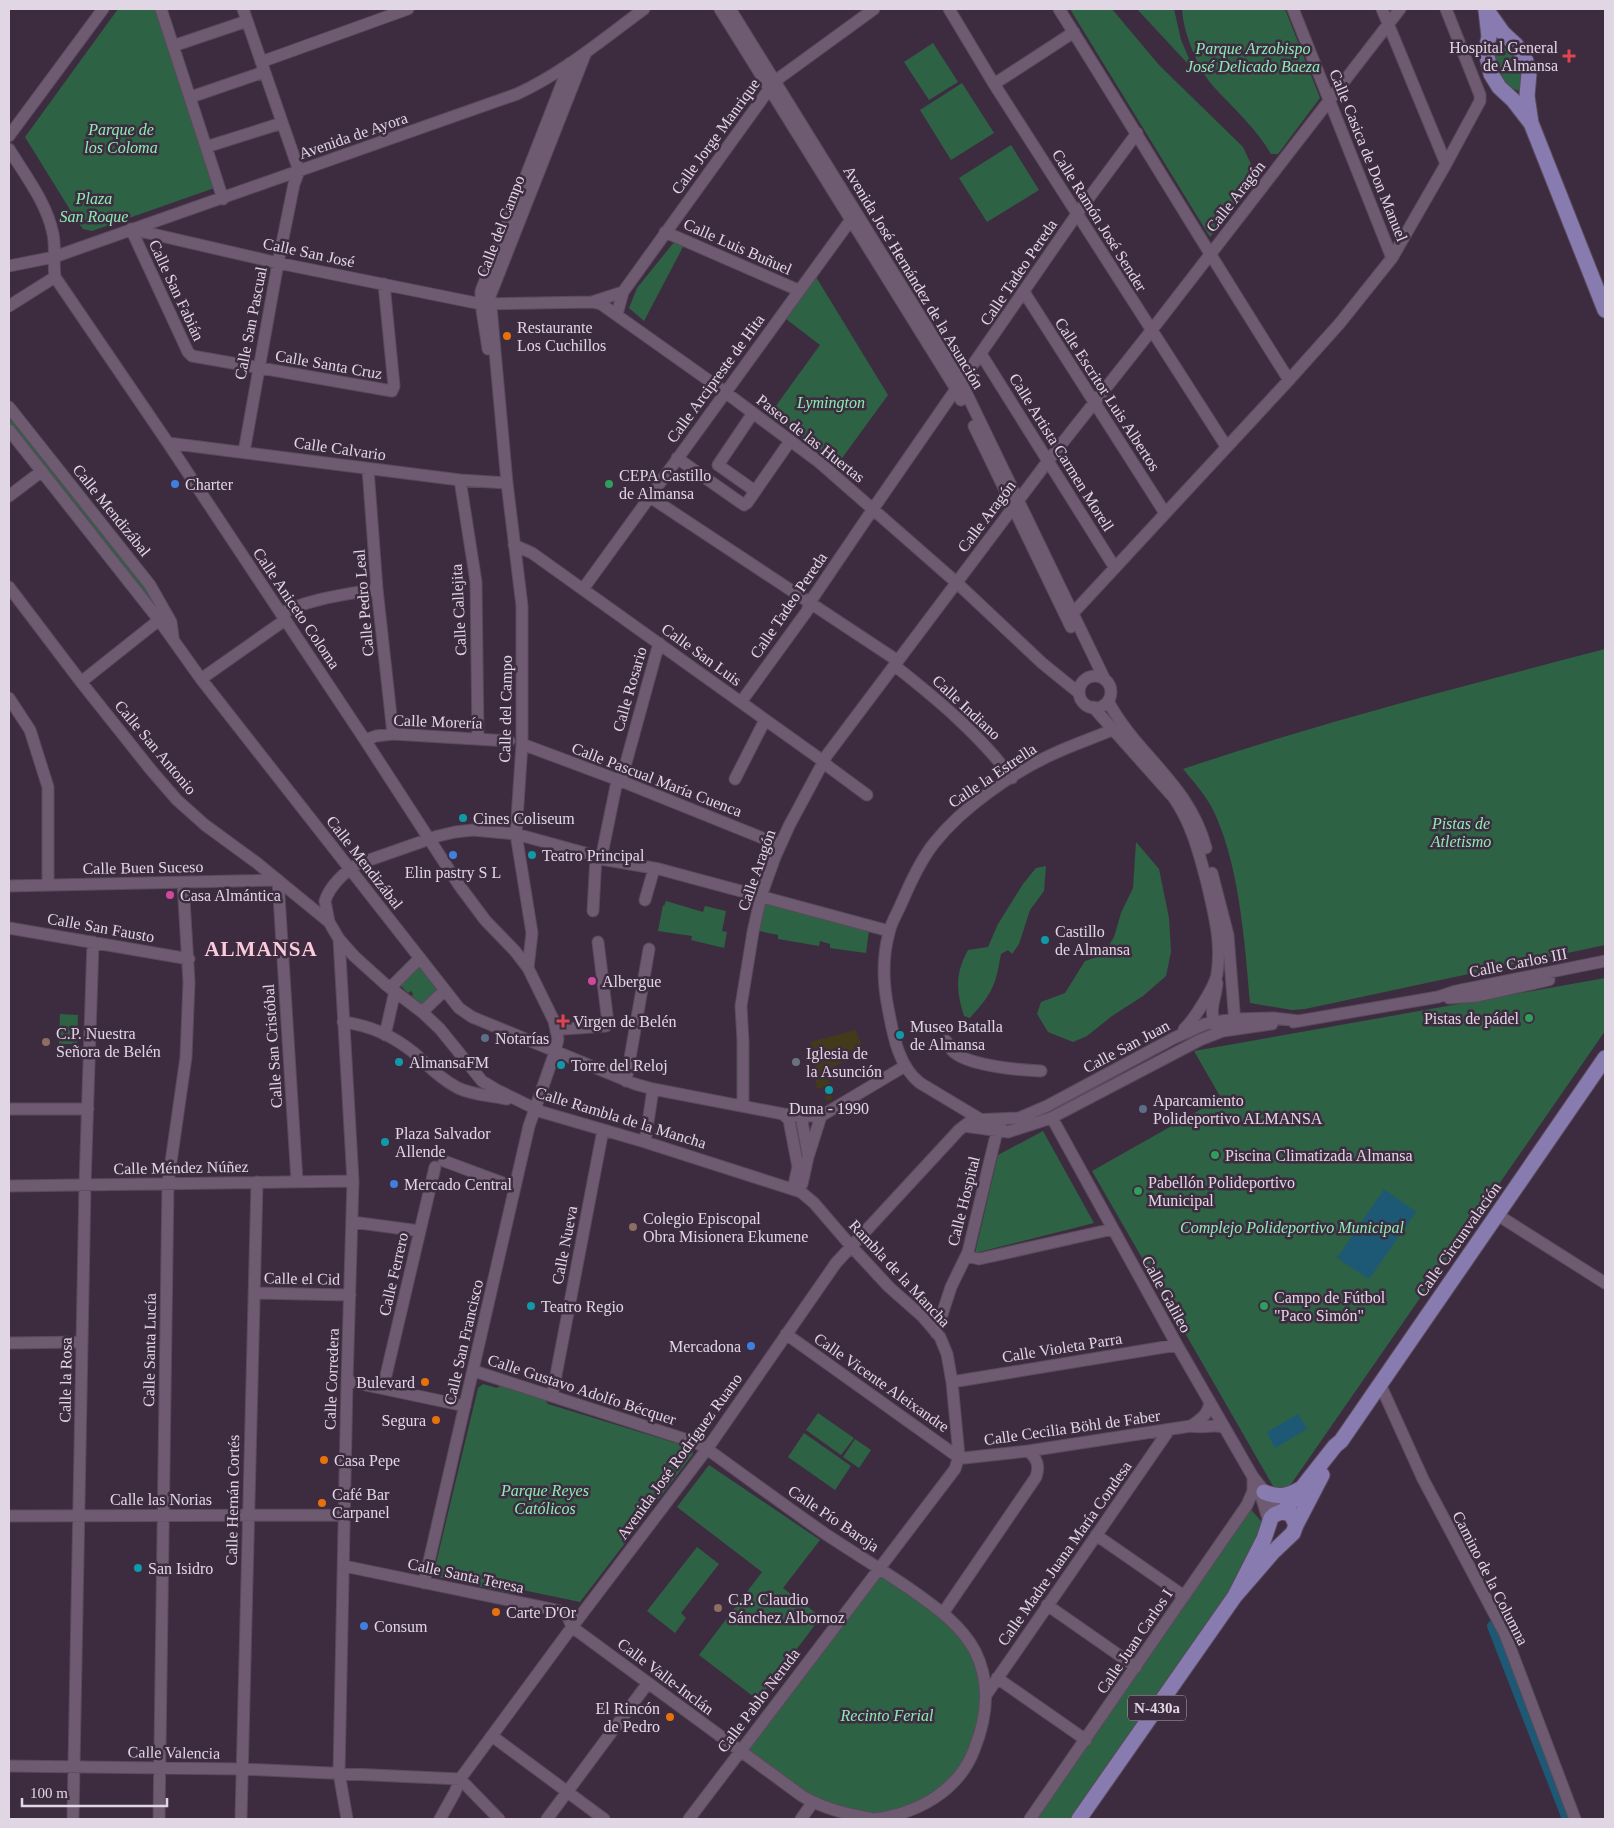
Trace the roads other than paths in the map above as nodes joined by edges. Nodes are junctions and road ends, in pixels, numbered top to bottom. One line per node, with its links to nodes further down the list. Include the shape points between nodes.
1 (103, 9): 33 (street)
2 (161, 9): 20 (street)
3 (243, 9): 16 (street)
4 (408, 9): 23 (street)
5 (644, 9): 21 (street, Avenida de Ayora)
6 (720, 9): 24 (street, Avenida José Hernández de la Asunción)
7 (730, 9): 24 (street, Avenida José Hernández de la Asunción)
8 (874, 9): 24 (street, Calle Jorge Manrique)
9 (949, 9): 25 (street, Calle Ramón José Sender)
10 (1060, 9): 18 (street)
11 (1293, 9): 29 (street, Calle Casica de Don Manuel)
12 (1382, 9): 17 (street)
13 (1400, 9): 17 (street, Calle Aragón)
14 (1446, 9): 36 (street, via 1480,95 1480,101)
15 (1486, 9): 19 (main road)
16 (247, 21): 20 (street); 23 (street)
17 (1388, 24): 29 (street, Calle Aragón); 36 (street)
18 (1074, 32): 25 (street); 32 (street)
19 (1496, 35): 28 (main road, via 1516,45 1526,61 1529,79); 28 (main road, via 1486,46 1491,74 1499,87)
20 (173, 46): 27 (street)
21 (586, 52): 22 (street, Avenida de Ayora); 54 (street, Calle del Campo)
22 (570, 63): 26 (street, Avenida de Ayora); 30 (street, Calle del Campo)
23 (263, 67): 27 (street); 31 (street)
24 (773, 84): 40 (street, Avenida José Hernández de la Asunción); 42 (street, Calle Jorge Manrique)
25 (994, 84): 39 (street, Calle Ramón José Sender)
26 (534, 86): 30 (street, via 549,92); 37 (street, Avenida de Ayora)
27 (191, 97): 34 (street)
28 (1520, 98): 56 (main road)
29 (1330, 101): 43 (street, Calle Aragón); 45 (street, Calle Casica de Don Manuel)
30 (554, 105): 54 (street, Calle del Campo, via 481,291)
31 (282, 122): 34 (street); 37 (street)
32 (1137, 133): 39 (street, Calle Tadeo Pereda); 43 (street)
33 (9, 136)
34 (206, 147): 38 (street)
35 (9, 149): 44 (street, via 44,210 53,233)
36 (1446, 164): 45 (street)
37 (299, 171): 38 (street, Avenida de Ayora); 46 (street, Calle San Pascual)
38 (223, 199): 41 (street, Avenida de Ayora)
39 (1077, 214): 52 (street, Calle Tadeo Pereda); 58 (street, Calle Ramón José Sender)
40 (854, 215): 50 (street, Calle Arcipreste de Hita); 62 (street, Avenida José Hernández de la Asunción)
41 (131, 230): 44 (street, Avenida de Ayora); 46 (street, Calle San José); 60 (street, Calle San Fabián, via 190,354)
42 (665, 232): 50 (street, Calle Luis Buñuel); 51 (street, Calle Jorge Manrique)
43 (1210, 255): 58 (street, Calle Aragón); 61 (street)
44 (54, 257): 47 (street, Avenida de Ayora); 48 (street)
45 (1392, 258): 61 (street)
46 (278, 263): 49 (street, Calle San José); 60 (street, Calle San Pascual)
47 (9, 266)
48 (55, 277): 55 (street); 69 (street, Calle Aniceto Coloma)
49 (384, 284): 54 (street, Calle San José); 60 (street, Calle Santa Cruz, via 394,389 390,391)
50 (798, 290): 63 (street, Calle Arcipreste de Hita)
51 (623, 292): 53 (street); 57 (street, Calle Jorge Manrique)
52 (1024, 292): 59 (street, Calle Tadeo Pereda); 64 (street, Calle Escritor Luis Albertos)
53 (592, 302): 54 (street, Paseo de las Huertas); 57 (street, Paseo de las Huertas)
54 (486, 303): 78 (street, Calle del Campo)
55 (9, 306)
56 (1605, 310)
57 (617, 314): 63 (street, Paseo de las Huertas)
58 (1151, 331): 64 (street, Calle Aragón); 70 (street, Calle Ramón José Sender)
59 (981, 354): 62 (street, Calle Tadeo Pereda); 73 (street, Calle Artista Carmen Morell)
60 (258, 368): 71 (street, Calle San Pascual)
61 (1289, 380): 70 (street)
62 (959, 385): 83 (street, Avenida José Hernández de la Asunción); 84 (street, Calle Tadeo Pereda)
63 (725, 392): 66 (street, Paseo de las Huertas); 72 (street, Calle Arcipreste de Hita)
64 (1095, 402): 73 (street, Calle Aragón); 85 (street, Calle Escritor Luis Albertos)
65 (9, 407): 96 (street, Calle Mendizábal, via 150,585 170,622)
66 (753, 413): 68 (street, Paseo de las Huertas); 75 (street, via 718,462)
67 (9, 430): 76 (street, Calle Mendizábal)
68 (790, 441): 80 (street); 84 (street, Paseo de las Huertas)
69 (168, 443): 71 (street, Calle Calvario); 94 (street, Calle Aniceto Coloma)
70 (1226, 446): 85 (street)
71 (244, 452): 74 (street, Calle Calvario)
72 (677, 458): 79 (street); 82 (street, Calle Arcipreste de Hita)
73 (1048, 461): 83 (street, Calle Aragón); 87 (street, Calle Artista Carmen Morell)
74 (368, 469): 77 (street, Calle Calvario); 90 (street, Calle Pedro Leal)
75 (724, 470): 79 (street); 80 (street)
76 (42, 472): 81 (street); 95 (street, Calle Mendizábal)
77 (460, 480): 78 (street, Calle Calvario); 110 (street, Calle Callejita, via 476,582)
78 (507, 483): 86 (street, Calle del Campo)
79 (715, 484): 80 (street, via 744,505)
80 (755, 491)
81 (9, 496)
82 (650, 497): 91 (street, Calle Arcipreste de Hita); 92 (street, Calle Indiano)
83 (1015, 504): 88 (street, Calle Aragón); 93 (street, Avenida José Hernández de la Asunción); 99 (street, Avenida José Hernández de la Asunción)
84 (873, 509): 88 (street, Paseo de las Huertas); 92 (street, Calle Tadeo Pereda)
85 (1165, 513): 87 (street)
86 (514, 545): 91 (street, Calle San Luis, via 532,553); 113 (street, Calle del Campo, via 522,606)
87 (1115, 568): 93 (street)
88 (957, 583): 98 (street, Calle Aragón); 102 (street, Paseo de las Huertas)
89 (9, 587): 101 (street, Calle San Antonio)
90 (378, 588): 94 (street, via 292,608); 109 (street, Calle Pedro Leal)
91 (583, 589): 97 (street, Calle San Luis)
92 (810, 602): 98 (street, Calle Indiano); 105 (street, Calle Tadeo Pereda)
93 (1073, 612): 99 (street, Avenida José Hernández de la Asunción)
94 (283, 617): 100 (street); 111 (street, Calle Aniceto Coloma)
95 (159, 620): 96 (street, Calle Mendizábal); 101 (street)
96 (174, 642): 100 (street, Calle Mendizábal)
97 (659, 643): 105 (street, Calle San Luis); 117 (street, Calle Rosario)
98 (896, 663): 114 (street, Calle Aragón); 115 (street, Calle Indiano, via 996,756)
99 (1101, 678): 102 (street, via 1086,679); 104 (street, via 1110,690)
100 (201, 679): 124 (street, Calle Mendizábal)
101 (81, 682): 125 (street, Calle San Antonio, via 177,800)
102 (1079, 693): 106 (street, via 1083,702)
103 (9, 698): 128 (street, via 30,730 48,787)
104 (1108, 701): 106 (street); 148 (street, via 1121,724 1182,795 1197,822 1228,935)
105 (741, 702): 107 (street, Calle San Luis)
106 (1093, 708): 108 (street)
107 (766, 720): 114 (street, Calle San Luis); 116 (street)
108 (1112, 730): 115 (street, Calle la Estrella, via 1052,754); 144 (street, via 1174,798 1192,830 1217,925)
109 (393, 734): 110 (street, Calle Morería); 111 (street, Calle Morería)
110 (478, 739): 112 (street, Calle Morería)
111 (366, 740): 120 (street, Calle Aniceto Coloma)
112 (510, 741)
113 (522, 744): 117 (street, Calle Pascual María Cuenca); 119 (street, Calle del Campo)
114 (823, 761): 118 (street, Calle San Luis); 121 (street, Calle Aragón)
115 (1012, 778): 134 (street, Calle la Estrella, via 966,809 935,842 908,888)
116 (735, 779)
117 (621, 781): 121 (street, Calle Pascual María Cuenca); 122 (street, Calle Rosario, via 616,786)
118 (867, 795)
119 (516, 834): 120 (street, via 473,830); 122 (street); 143 (street, Calle del Campo, via 532,933)
120 (430, 839): 124 (street, via 358,864); 143 (street, Calle Aniceto Coloma, via 470,901)
121 (780, 845): 129 (street, Calle Aragón)
122 (598, 857): 123 (street); 131 (street, Calle Rosario)
123 (654, 869): 129 (street); 130 (street)
124 (350, 870): 132 (street, via 326,896); 139 (street, Calle Mendizábal)
125 (278, 880): 126 (street, Calle Buen Suceso); 132 (street, Calle San Antonio); 181 (street, Calle San Cristóbal)
126 (183, 883): 128 (street, Calle Buen Suceso); 140 (street, Calle Santa Lucía)
127 (9, 886): 128 (street, Calle Buen Suceso)
128 (48, 886)
129 (762, 893): 134 (street, via 819,913); 165 (street, Calle Aragón, via 741,1006)
130 (645, 900)
131 (593, 911)
132 (329, 922): 135 (street, Calle Rambla de la Mancha)
133 (9, 928): 136 (street, Calle San Fausto)
134 (889, 931): 160 (street, Calle la Estrella, via 884,983 893,1033)
135 (339, 939): 145 (street, Calle Rambla de la Mancha); 152 (street, Calle Corredera)
136 (93, 942): 140 (street, Calle San Fausto); 168 (street, Calle la Rosa)
137 (598, 942): 154 (street, via 608,1023 606,1026)
138 (649, 949): 162 (street)
139 (420, 958): 145 (street); 146 (street, Calle Mendizábal)
140 (189, 959): 184 (street, Calle Santa Lucía, via 186,1057)
141 (1605, 961): 147 (street, Calle Carlos III, via 1456,991)
142 (1605, 967): 147 (street, Calle Carlos III, via 1477,996)
143 (528, 968): 154 (street, Calle Aniceto Coloma)
144 (1217, 976): 153 (street, via 1211,1011); 156 (street, via 1194,1019)
145 (392, 989): 149 (street, Calle Rambla de la Mancha); 155 (street)
146 (444, 991): 149 (street); 158 (street, Calle Mendizábal, via 468,1015)
147 (1438, 998): 151 (street, Calle Carlos III)
148 (1234, 1003): 150 (street, via 1254,1014); 153 (street)
149 (422, 1012): 164 (street, Calle Rambla de la Mancha, via 482,1081)
150 (1274, 1018): 151 (street, Calle Carlos III); 153 (street, Calle Carlos III)
151 (1299, 1021): 153 (street, Calle Carlos III)
152 (343, 1022): 155 (street); 182 (street, Calle Corredera)
153 (1223, 1023): 156 (street, Calle San Juan, via 1198,1026); 174 (street, Calle San Juan, via 1200,1040)
154 (556, 1031): 158 (street, Calle San Francisco)
155 (384, 1035): 164 (street, via 404,1045 436,1074 459,1088)
156 (1174, 1038): 166 (street, Calle San Juan)
157 (946, 1041): 161 (street, via 954,1053 966,1059)
158 (555, 1052): 162 (street, Calle Mendizábal); 169 (street, Calle San Francisco)
159 (1605, 1058): 189 (main road, Calle Circunvalación)
160 (905, 1066): 172 (street); 175 (street, via 920,1083)
161 (1041, 1071)
162 (626, 1081): 163 (street, Calle Mendizábal)
163 (653, 1090): 165 (street, Calle Mendizábal); 179 (street)
164 (517, 1101): 169 (street, Calle Rambla de la Mancha)
165 (743, 1106): 170 (street, Calle Mendizábal)
166 (1046, 1107): 173 (street, Calle San Juan); 174 (street, via 1042,1110 1043,1115)
167 (9, 1109): 168 (street)
168 (88, 1109): 185 (street, Calle la Rosa)
169 (535, 1109): 177 (street, Calle Rambla de la Mancha); 187 (street, Calle San Francisco)
170 (783, 1114): 171 (street, Calle Mendizábal); 188 (street, via 789,1120 798,1167)
171 (801, 1116): 172 (street, Calle Mendizábal); 180 (street)
172 (821, 1116): 180 (street)
173 (1019, 1118): 175 (street, Calle San Juan); 178 (street, Calle San Juan)
174 (1051, 1118): 178 (street, Calle San Juan, via 1013,1131); 191 (street, Calle Galileo)
175 (980, 1119): 176 (street, Calle San Juan)
176 (964, 1126): 178 (street, Calle San Juan); 193 (street, Avenida José Rodríguez Ruano)
177 (603, 1130): 179 (street, Calle Rambla de la Mancha); 208 (street, Calle Nueva)
178 (997, 1131): 194 (street, Calle Hospital)
179 (645, 1142): 188 (street, Calle Rambla de la Mancha)
180 (808, 1157): 188 (street)
181 (297, 1181): 182 (street, Calle Méndez Núñez); 183 (street, Calle Méndez Núñez)
182 (353, 1181): 190 (street, Calle Corredera)
183 (257, 1182): 184 (street, Calle Méndez Núñez); 196 (street, Calle Hernán Cortés)
184 (168, 1183): 185 (street, Calle Méndez Núñez); 222 (street, Calle Santa Lucía)
185 (85, 1185): 186 (street, Calle Méndez Núñez); 200 (street, Calle la Rosa)
186 (9, 1186)
187 (514, 1187): 192 (street, Calle Ferrero, via 440,1164); 203 (street, Calle San Francisco)
188 (797, 1190): 193 (street, Rambla de la Mancha, via 814,1203)
189 (1496, 1214): 195 (street); 206 (main road, Calle Circunvalación)
190 (352, 1222): 192 (street); 197 (street, Calle Corredera)
191 (1113, 1229): 194 (street, via 979,1259); 202 (street, Calle Galileo)
192 (420, 1231): 207 (street, Calle Ferrero)
193 (851, 1246): 198 (street, Rambla de la Mancha); 199 (street, Avenida José Rodríguez Ruano)
194 (966, 1256): 198 (street, Calle Hospital, via 953,1282)
195 (1605, 1284)
196 (254, 1293): 197 (street, Calle el Cid); 223 (street, Calle Hernán Cortés)
197 (350, 1295): 204 (street, Calle Corredera)
198 (936, 1332): 205 (street, Rambla de la Mancha, via 947,1354)
199 (786, 1334): 215 (street, Avenida José Rodríguez Ruano); 217 (street, Calle Vicente Aleixandre)
200 (82, 1342): 201 (street); 221 (street, Calle la Rosa)
201 (9, 1344)
202 (1177, 1345): 205 (street, Calle Violeta Parra); 209 (street, Calle Galileo)
203 (474, 1371): 208 (street, Calle Gustavo Adolfo Bécquer); 210 (street, Calle San Francisco)
204 (347, 1380): 207 (street); 224 (street, Calle Corredera)
205 (952, 1382): 217 (street, Rambla de la Mancha)
206 (1380, 1384): 214 (main road, Calle Circunvalación); 266 (street, Camino de la Columna, via 1423,1479 1504,1634)
207 (383, 1388): 210 (street)
208 (552, 1396): 215 (street, Calle Gustavo Adolfo Bécquer)
209 (1210, 1402): 211 (street, via 1205,1416); 212 (street, Calle Galileo)
210 (465, 1406): 231 (street, Calle San Francisco)
211 (1191, 1426): 212 (street, Calle Cecilia Böhl de Faber); 213 (street, Calle Cecilia Böhl de Faber)
212 (1225, 1428): 218 (street, Calle Galileo)
213 (1169, 1430): 216 (street, Calle Cecilia Böhl de Faber); 228 (street, Calle Madre Juana María Condesa)
214 (1341, 1441): 219 (main road, Calle Circunvalación); 227 (main road, Calle Circunvalación)
215 (707, 1449): 230 (street, Calle Pío Baroja); 236 (street, Avenida José Rodríguez Ruano)
216 (1028, 1450): 217 (street, Calle Cecilia Böhl de Faber, via 968,1458); 235 (street, via 1037,1461 1036,1477)
217 (959, 1456): 230 (street, Calle Pablo Neruda, via 955,1469)
218 (1258, 1485): 219 (main road, via 1272,1495 1284,1496); 220 (street, Calle Galileo); 226 (street, Calle Galileo); 232 (street, Calle Juan Carlos I)
219 (1301, 1488): 220 (main road, Calle Circunvalación)
220 (1282, 1512): 226 (main road, via 1274,1515); 227 (main road, via 1291,1514)
221 (79, 1515): 222 (street, Calle las Norias); 225 (street, Calle las Norias); 245 (street, Calle la Rosa)
222 (163, 1515): 223 (street, Calle las Norias); 246 (street, Calle Santa Lucía)
223 (248, 1515): 224 (street, Calle las Norias); 247 (street, Calle Hernán Cortés)
224 (344, 1515): 229 (street, Calle Corredera)
225 (9, 1516)
226 (1269, 1524): 227 (main road, via 1279,1538 1286,1538); 233 (main road, N-430a)
227 (1294, 1530): 233 (main road, N-430a)
228 (1096, 1535): 232 (street); 234 (street, Calle Madre Juana María Condesa)
229 (344, 1566): 231 (street, Calle Santa Teresa); 248 (street, Calle Corredera)
230 (879, 1568): 235 (street, Calle Pío Baroja); 243 (street, Calle Pablo Neruda)
231 (424, 1583): 236 (street, Calle Santa Teresa, via 562,1611)
232 (1184, 1596): 237 (street, Calle Juan Carlos I)
233 (1234, 1596): 265 (main road, N-430a)
234 (1047, 1605): 237 (street); 238 (street, Calle Madre Juana María Condesa)
235 (943, 1613): 240 (street, Calle Pío Baroja, via 975,1652 983,1671)
236 (572, 1627): 239 (street, Calle Valle-Inclán); 241 (street, Avenida José Rodríguez Ruano)
237 (1136, 1667): 242 (street, Calle Juan Carlos I)
238 (998, 1678): 240 (street, Calle Madre Juana María Condesa); 242 (street)
239 (648, 1683): 243 (street, Calle Valle-Inclán); 250 (street)
240 (986, 1695): 252 (street, via 978,1740 961,1774 939,1796)
241 (492, 1736): 249 (street, Avenida José Rodríguez Ruano); 250 (street)
242 (1086, 1740): 264 (street, Calle Juan Carlos I)
243 (739, 1751): 251 (street, Calle Valle-Inclán); 261 (street, Calle Pablo Neruda)
244 (9, 1766): 245 (street, Calle Valencia)
245 (74, 1767): 246 (street, Calle Valencia); 253 (street, Calle la Rosa)
246 (160, 1768): 247 (street, Calle Valencia); 254 (street, Calle Santa Lucía)
247 (242, 1769): 248 (street, Calle Valencia); 255 (street, Calle Hernán Cortés)
248 (338, 1772): 249 (street, Calle Valencia); 256 (street, Calle Corredera)
249 (460, 1779): 257 (street, Avenida José Rodríguez Ruano); 258 (street)
250 (567, 1791): 259 (street); 260 (street)
251 (813, 1802): 262 (street); 263 (street, Calle Valle-Inclán, via 842,1813)
252 (902, 1816): 263 (street)
253 (74, 1819)
254 (159, 1819)
255 (241, 1819)
256 (347, 1819)
257 (440, 1819)
258 (499, 1819)
259 (546, 1819)
260 (604, 1819)
261 (689, 1819)
262 (801, 1819)
263 (873, 1819)
264 (1030, 1819)
265 (1079, 1819)
266 (1575, 1819)

